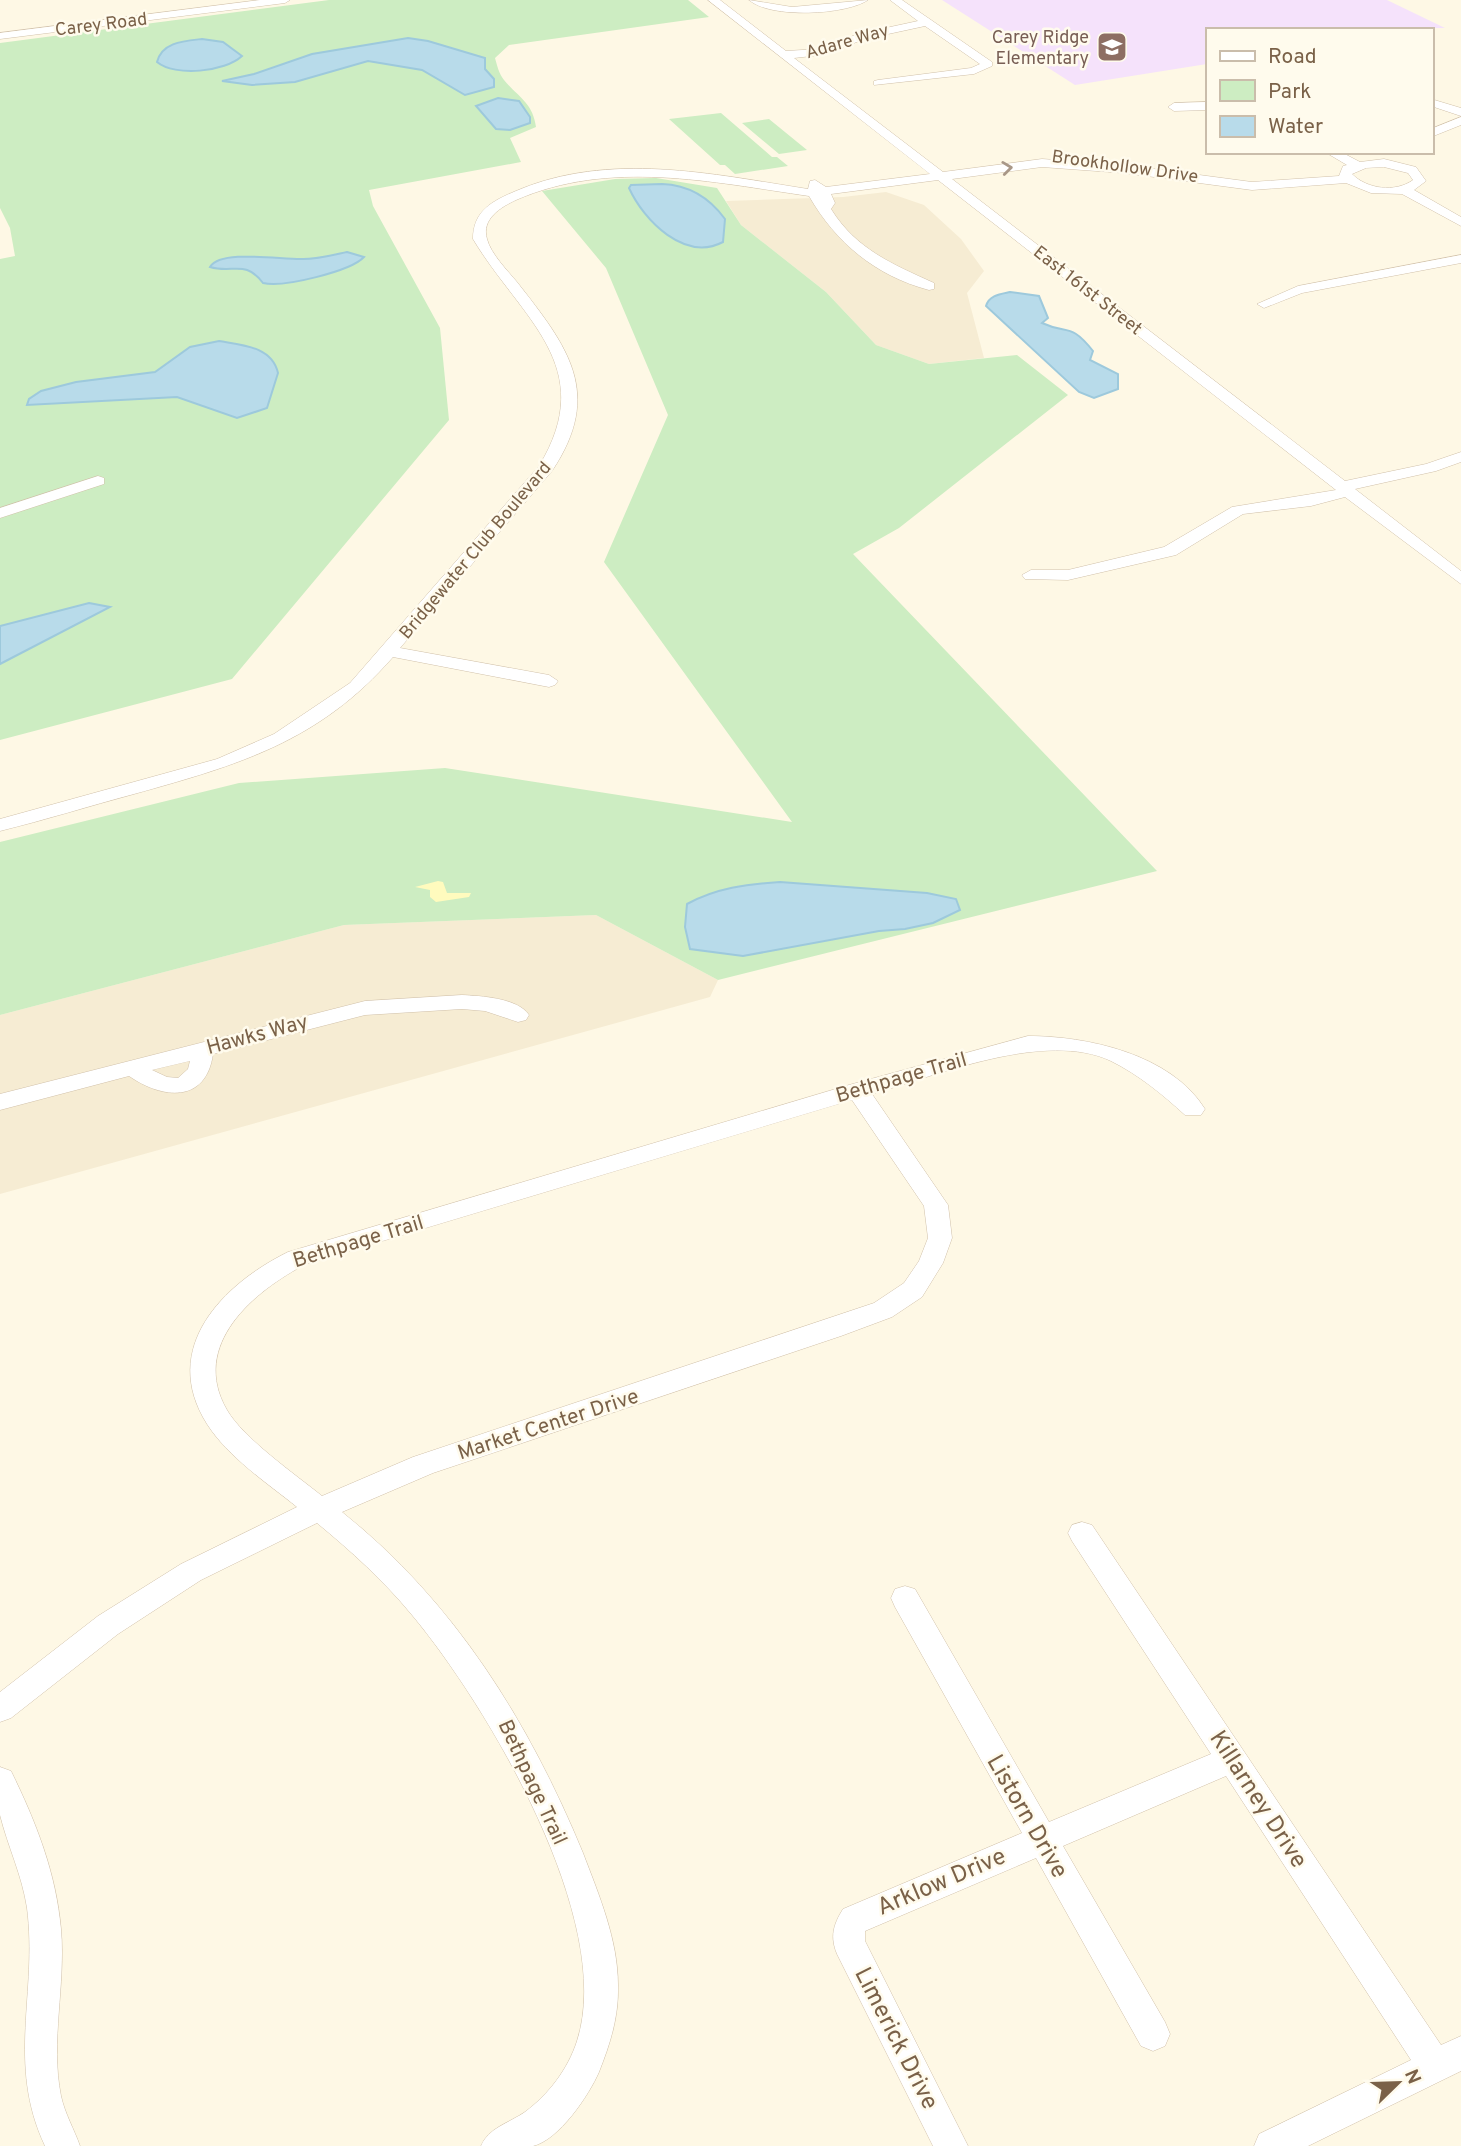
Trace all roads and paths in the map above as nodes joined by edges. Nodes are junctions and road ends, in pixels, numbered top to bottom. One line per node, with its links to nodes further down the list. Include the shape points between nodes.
1 (285, 0): 6 (street, Carey Road)
2 (713, 0): 10 (street, East 161st Street)
3 (754, 0): 7 (street)
4 (863, 0): 7 (street)
5 (895, 0): 8 (street)
6 (248, 2): 9 (street, Carey Road)
7 (771, 10)
8 (924, 20): 10 (street, Adare Way, via 821,52); 11 (street, via 988,64 974,71)
9 (0, 36)
10 (784, 55): 22 (street, East 161st Street)
11 (878, 83)
12 (1433, 103): 15 (street)
13 (1206, 106): 14 (street)
14 (1174, 107)
15 (1461, 112)
16 (1461, 121): 17 (street)
17 (1433, 132)
18 (1335, 154): 20 (street)
19 (1404, 154): 21 (street)
20 (1357, 165): 21 (street); 23 (street, via 1347,169)
21 (1394, 165): 25 (street, via 1412,170 1420,178 1418,185)
22 (934, 172): 23 (street, Brookhollow Drive, via 1059,163 1252,186); 24 (street, Bridgewater Club Boulevard); 32 (street, East 161st Street)
23 (1347, 179): 25 (street, Brookhollow Drive, via 1376,190)
24 (817, 190): 28 (street, via 817,203 849,245); 37 (street, Bridgewater Club Boulevard, via 676,173 598,173 520,191 486,214 480,239 554,345 565,369 571,408 562,442 546,468)
25 (1405, 190): 26 (street)
26 (1461, 222)
27 (1461, 259): 29 (street, via 1298,290)
28 (929, 286)
29 (1264, 304)
30 (1461, 457): 32 (street)
31 (98, 481): 34 (street)
32 (1342, 487): 33 (street, via 1311,501); 36 (street, East 161st Street)
33 (1265, 504): 35 (street, via 1221,518 1170,551 1068,575)
34 (0, 513)
35 (1031, 575)
36 (1461, 579)
37 (389, 651): 38 (street); 39 (street, Bridgewater Club Boulevard, via 358,687 281,738 200,771)
38 (549, 681)
39 (0, 825)
40 (518, 1016): 42 (street, Hawks Way, via 488,1004 398,1003 326,1016 203,1049 198,1071 176,1086 149,1081 132,1067)
41 (857, 1090): 43 (street, Bethpage Trail, via 1006,1047 1047,1042 1116,1054 1165,1083); 44 (street, Market Center Drive, via 936,1205 940,1238 931,1263 913,1290 883,1310 423,1465); 44 (street, Bethpage Trail, via 297,1258 243,1291 227,1307 205,1350 208,1397 227,1429)
42 (0, 1102)
43 (1193, 1109)
44 (317, 1510): 47 (street, Market Center Drive, via 191,1572 108,1625); 55 (street, Bethpage Trail, via 395,1576 504,1719 551,1813 596,1939 602,1989 597,2042 562,2103 519,2137)
45 (1082, 1533): 48 (street, Killarney Drive)
46 (905, 1598): 50 (street, Listorn Drive)
47 (0, 1709)
48 (1232, 1759): 50 (street, Arklow Drive); 53 (street, Killarney Drive)
49 (0, 1781): 54 (street, via 33,1856 41,1892 46,1954 40,2083 46,2111)
50 (1041, 1839): 51 (street, Arklow Drive, via 871,1910); 52 (street, Listorn Drive)
51 (849, 1928): 56 (street, Limerick Drive, via 856,1958)
52 (1153, 2034)
53 (1448, 2059): 57 (street)
54 (63, 2146)
55 (498, 2146)
56 (951, 2146)
57 (1271, 2146)

